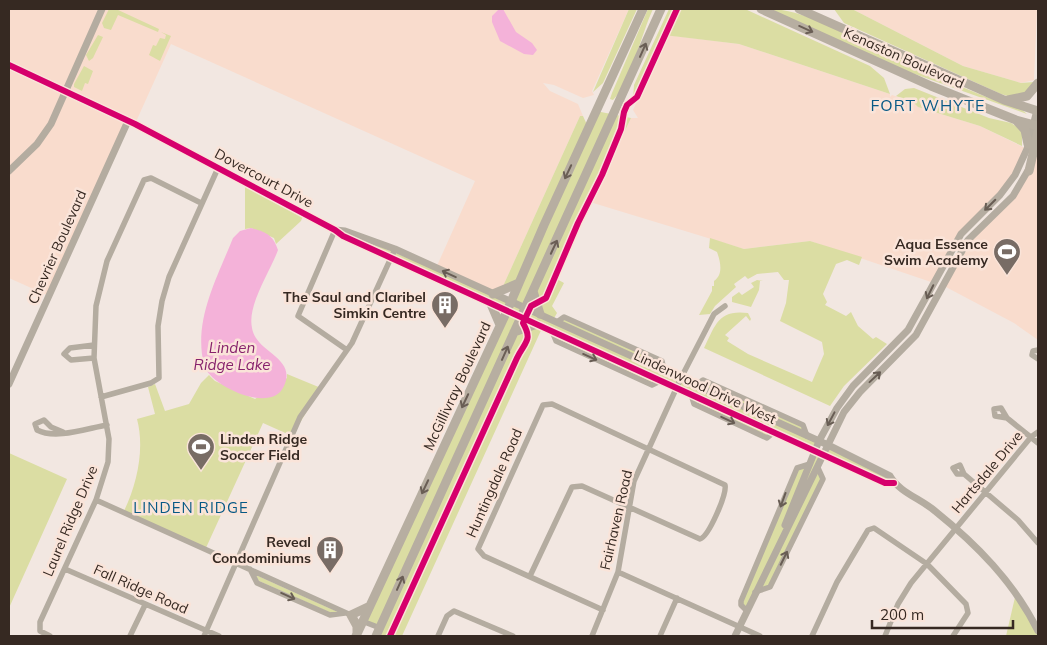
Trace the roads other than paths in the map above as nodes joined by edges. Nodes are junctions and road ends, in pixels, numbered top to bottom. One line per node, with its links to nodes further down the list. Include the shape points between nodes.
1 (643, 9): 23 (main road, McGillivray Boulevard, one-way to 23)
2 (661, 9): 24 (main road, McGillivray Boulevard, one-way to 2)
3 (761, 9): 11 (main road, Kenaston Boulevard, one-way to 11, via 917,80)
4 (799, 9): 9 (main road, Kenaston Boulevard)
5 (103, 10): 8 (street)
6 (9, 65): 8 (street, Dovercourt Drive)
7 (1038, 83): 9 (main road, via 1027,96)
8 (66, 92): 12 (street, Dovercourt Drive); 17 (street, via 43,136)
9 (1004, 100): 10 (main road, Kenaston Boulevard)
10 (1038, 111): 13 (street)
11 (1016, 120): 13 (main road, Kenaston Boulevard); 14 (main road, via 1025,130)
12 (128, 121): 16 (street, Dovercourt Drive); 42 (street, Chevrier Boulevard)
13 (1037, 128): 14 (street); 18 (main road)
14 (1028, 144): 50 (street, one-way to 50, via 1011,181 961,234 918,316 853,386)
15 (1038, 148): 18 (street)
16 (218, 168): 19 (street); 20 (street, Dovercourt Drive)
17 (9, 171)
18 (1029, 171): 52 (street, one-way to 18, via 844,412 921,328 968,240 1013,196)
19 (201, 203): 36 (street, Laurel Ridge Drive, via 152,178 144,180 104,272 96,306); 44 (street, via 169,277 162,302 158,326 159,378 152,383)
20 (335, 230): 21 (street, Dovercourt Drive); 22 (street, Dovercourt Drive); 37 (street, via 298,316)
21 (395, 249): 22 (street); 25 (street, Dovercourt Drive, one-way to 21)
22 (392, 258): 27 (street, Dovercourt Drive); 37 (street)
23 (519, 283): 25 (main road); 26 (main road, McGillivray Boulevard)
24 (533, 291): 29 (main road, McGillivray Boulevard); 31 (main road)
25 (493, 294): 26 (street, Dovercourt Drive)
26 (511, 302): 29 (street, Lindenwood Drive West); 30 (main road, McGillivray Boulevard)
27 (491, 304): 30 (street, Dovercourt Drive); 34 (main road)
28 (725, 306): 41 (street, Fairhaven Road, via 714,314)
29 (525, 307): 31 (street, Lindenwood Drive West); 32 (main road, McGillivray Boulevard)
30 (507, 311): 32 (street, Lindenwood Drive West); 34 (main road, McGillivray Boulevard)
31 (540, 314): 41 (street, Lindenwood Drive West)
32 (520, 317): 33 (street, Lindenwood Drive West); 35 (main road, McGillivray Boulevard)
33 (537, 324): 35 (main road); 43 (street, Lindenwood Drive West, one-way to 43)
34 (500, 325): 75 (main road, McGillivray Boulevard, one-way to 75)
35 (514, 332): 83 (main road, McGillivray Boulevard, one-way to 35)
36 (94, 346): 39 (street, Laurel Ridge Drive); 39 (street, via 70,348 64,354 71,360)
37 (347, 350): 66 (street, via 300,417)
38 (1038, 350): 40 (street, via 1032,353)
39 (94, 358): 44 (street, Laurel Ridge Drive)
40 (1038, 359)
41 (681, 378): 43 (street, Fairhaven Road); 50 (street, Lindenwood Drive West)
42 (9, 384)
43 (676, 387): 53 (street, Fairhaven Road); 54 (street, Lindenwood Drive West, one-way to 54)
44 (101, 397): 46 (street, Laurel Ridge Drive)
45 (1007, 418): 49 (street)
46 (107, 425): 47 (street); 61 (street, Laurel Ridge Drive, via 108,462)
47 (63, 432)
48 (1038, 432): 49 (street, Hartsdale Drive)
49 (1031, 438): 51 (street); 60 (street, Hartsdale Drive)
50 (819, 442): 52 (street, Lindenwood Drive West); 54 (street)
51 (1038, 443)
52 (828, 445): 55 (street); 59 (street, Lindenwood Drive West, via 890,476)
53 (648, 448): 62 (street, Fairhaven Road, via 634,481); 62 (street, via 721,481 725,485 725,494 707,533 700,539); 71 (street, Huntingdale Road, via 552,404 543,406 478,549 484,556)
54 (816, 451): 55 (street, Lindenwood Drive West); 56 (street)
55 (824, 455): 57 (street); 59 (street, Lindenwood Drive West, via 885,483)
56 (810, 464): 64 (street); 77 (street, one-way to 77, via 798,468 787,489 741,601)
57 (818, 468): 64 (street); 72 (street, one-way to 57, via 770,587 823,479)
58 (964, 474): 60 (street)
59 (894, 483): 63 (street, Lindenwood Drive West)
60 (987, 491): 63 (street, Hartsdale Drive); 65 (street)
61 (96, 500): 66 (street); 68 (street, Laurel Ridge Drive)
62 (629, 508): 70 (street, Fairhaven Road); 71 (street, via 582,486 572,487)
63 (956, 528): 67 (street, Hartsdale Drive); 80 (street, Lindenwood Drive West, via 992,563)
64 (782, 537): 72 (street)
65 (1038, 543)
66 (238, 563): 69 (street); 84 (street)
67 (927, 564): 95 (street, via 879,529 868,530 837,582); 96 (street, Hartsdale Drive, via 904,593); 97 (street, via 967,607 968,613)
68 (65, 569): 74 (street, Fall Ridge Road); 86 (street, Laurel Ridge Drive, via 39,627)
69 (250, 569): 78 (street); 78 (street, one-way to 78, via 257,583 330,615)
70 (618, 572): 73 (street); 76 (street, Fairhaven Road)
71 (530, 576): 76 (street, Huntingdale Road)
72 (755, 592): 77 (street)
73 (677, 598): 81 (street); 92 (street)
74 (145, 605): 84 (street, Fall Ridge Road); 87 (street)
75 (370, 606): 78 (main road); 79 (main road, McGillivray Boulevard)
76 (603, 610): 91 (street, Fairhaven Road)
77 (746, 610): 81 (street)
78 (349, 614): 79 (street); 85 (main road, via 357,626)
79 (363, 621): 83 (street); 85 (main road, McGillivray Boulevard)
80 (1036, 623): 82 (street, Lindenwood Drive West)
81 (739, 626): 93 (street); 94 (street)
82 (1038, 631)
83 (378, 632)
84 (206, 634): 88 (street, Fall Ridge Road)
85 (357, 635)
86 (50, 636)
87 (130, 636)
88 (219, 636)
89 (438, 636): 90 (street, via 447,616 454,611)
90 (513, 636)
91 (592, 636)
92 (660, 636)
93 (735, 636)
94 (760, 636)
95 (812, 636)
96 (886, 636)
97 (953, 636)

